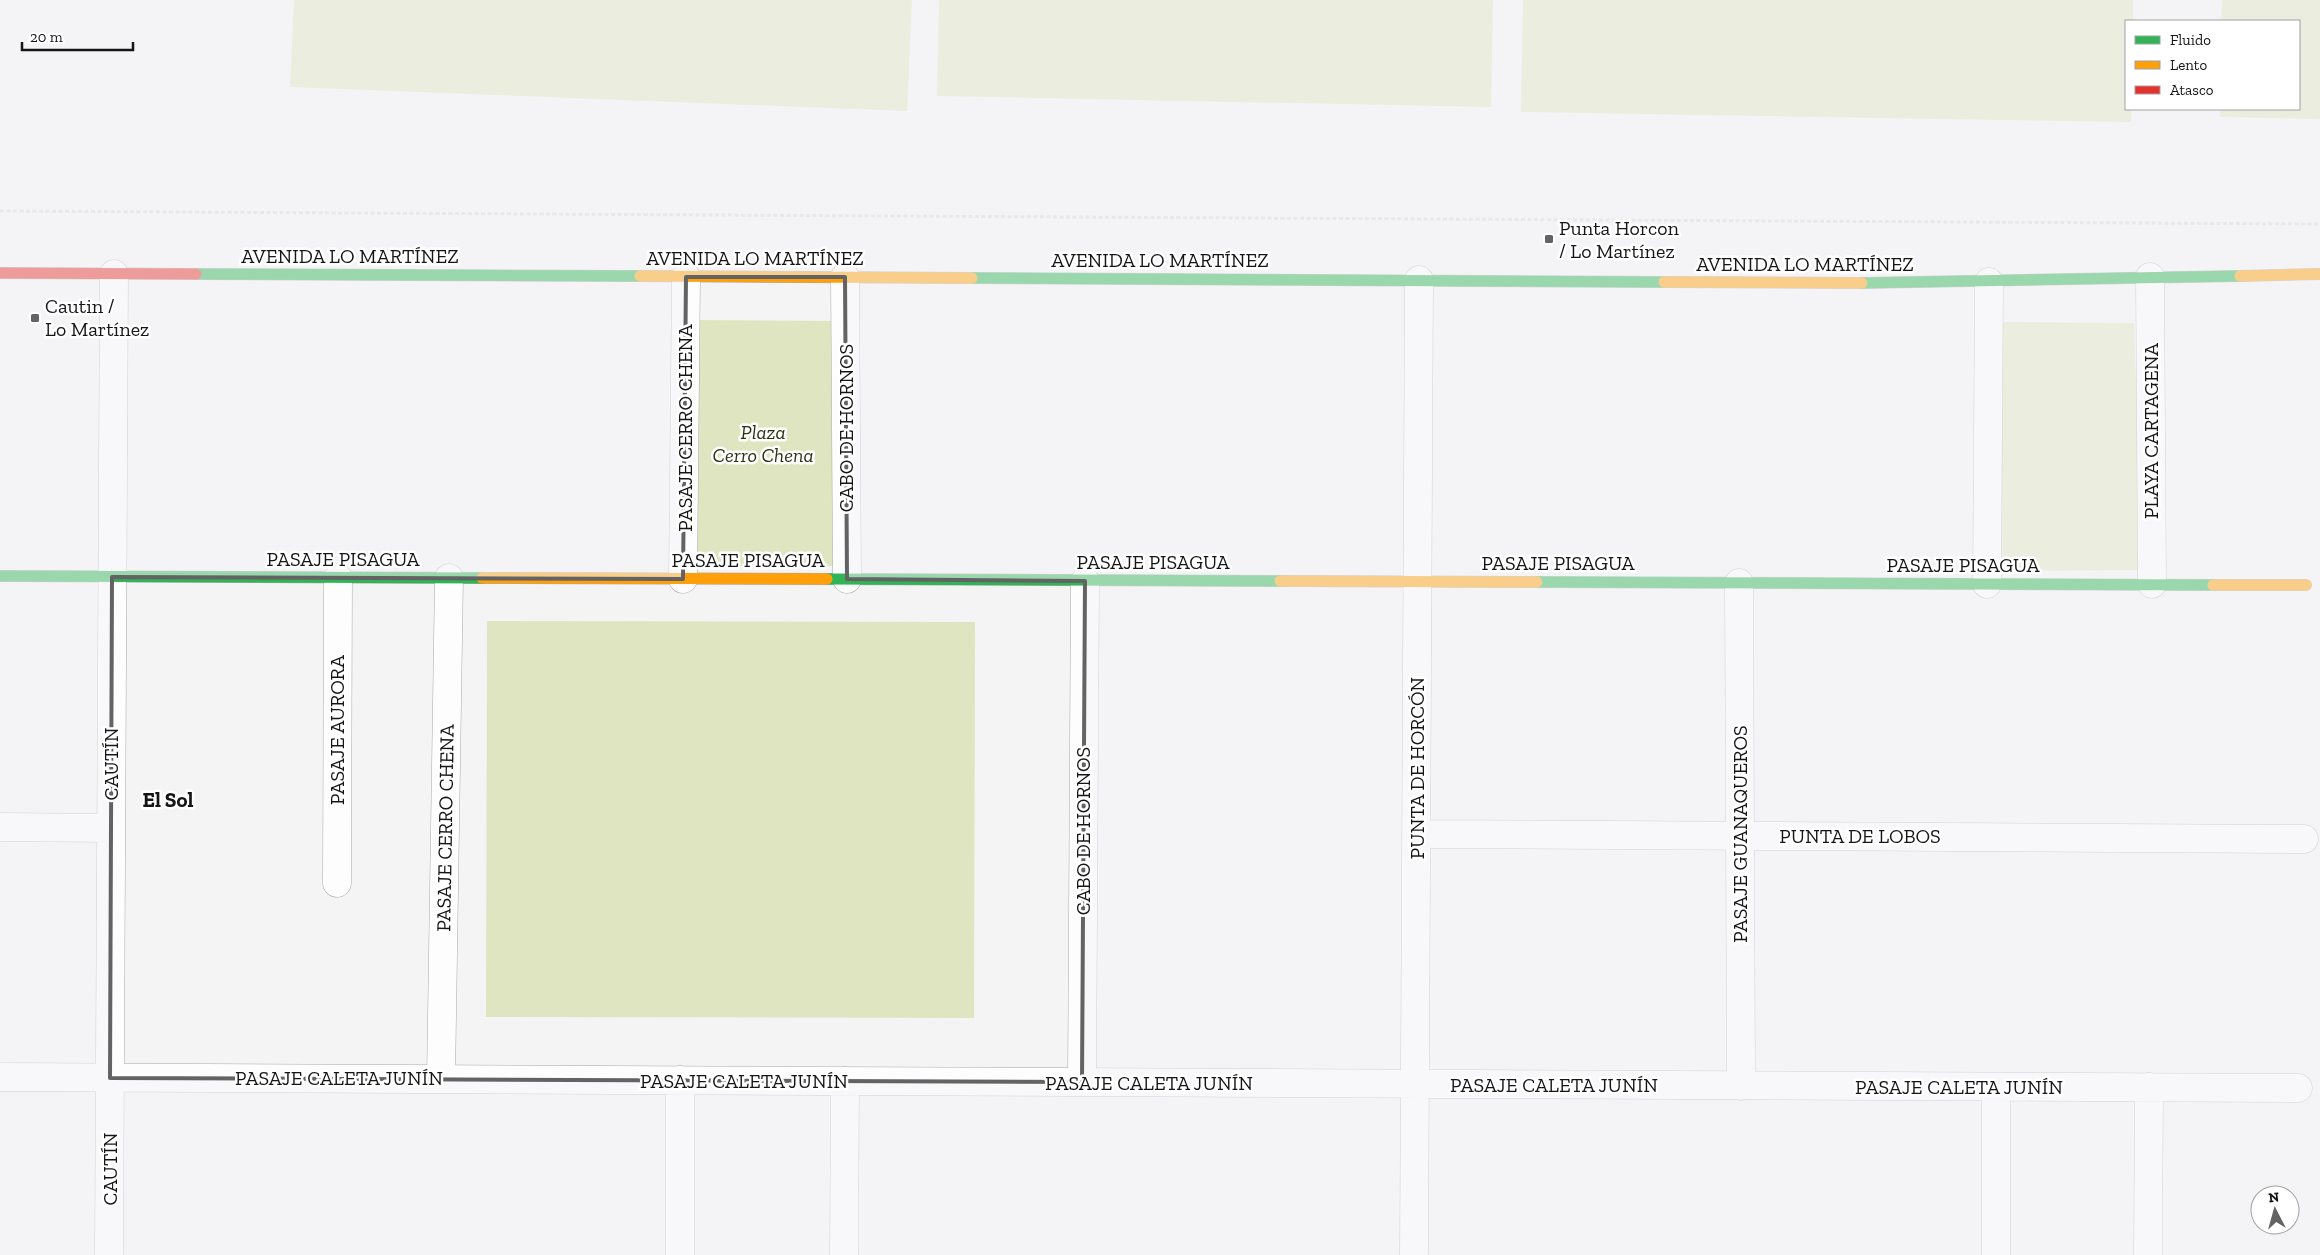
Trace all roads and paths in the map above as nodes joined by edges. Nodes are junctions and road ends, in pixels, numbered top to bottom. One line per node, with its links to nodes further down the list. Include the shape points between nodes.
1 (0, 211): 2 (path)
2 (2320, 224)
3 (0, 273): 4 (street, AVENIDA LO MARTÍNEZ)
4 (114, 274): 6 (street, AVENIDA LO MARTÍNEZ); 12 (street, CAUTÍN)
5 (2320, 274): 8 (street, AVENIDA LO MARTÍNEZ)
6 (686, 277): 7 (street, AVENIDA LO MARTÍNEZ); 15 (street, PASAJE CERRO CHENA)
7 (845, 277): 9 (street, AVENIDA LO MARTÍNEZ); 16 (street, CABO DE HORNOS)
8 (2150, 278): 10 (street, AVENIDA LO MARTÍNEZ); 21 (street, PLAYA CARTAGENA)
9 (1419, 280): 10 (street, AVENIDA LO MARTÍNEZ); 18 (street, PUNTA DE HORCÓN)
10 (1989, 282): 20 (street)
11 (0, 576): 12 (street, PASAJE PISAGUA)
12 (112, 577): 13 (street, PASAJE PISAGUA); 24 (street, CAUTÍN)
13 (338, 578): 14 (street, PASAJE PISAGUA); 28 (street, PASAJE AURORA)
14 (450, 578): 15 (street, PASAJE PISAGUA); 31 (street, PASAJE CERRO CHENA)
15 (683, 579): 16 (street, PASAJE PISAGUA)
16 (847, 579): 17 (street, PASAJE PISAGUA)
17 (1084, 580): 18 (street, PASAJE PISAGUA); 34 (street, CABO DE HORNOS)
18 (1418, 582): 19 (street, PASAJE PISAGUA); 25 (street, PUNTA DE HORCÓN)
19 (1739, 583): 20 (street, PASAJE PISAGUA); 26 (street, PASAJE GUANAQUEROS)
20 (1987, 584): 21 (street, PASAJE PISAGUA)
21 (2152, 584): 22 (street, PASAJE PISAGUA)
22 (2306, 585)
23 (0, 827): 24 (street)
24 (111, 828): 30 (street, CAUTÍN)
25 (1417, 834): 26 (street, PUNTA DE LOBOS); 35 (street, PUNTA DE HORCÓN)
26 (1740, 836): 27 (street, PUNTA DE LOBOS); 36 (street, PASAJE GUANAQUEROS)
27 (2304, 839)
28 (337, 882)
29 (0, 1077): 30 (street, PASAJE CALETA JUNÍN)
30 (110, 1078): 31 (street, PASAJE CALETA JUNÍN); 40 (street, CAUTÍN)
31 (441, 1079): 32 (street, PASAJE CALETA JUNÍN)
32 (680, 1080): 33 (street, PASAJE CALETA JUNÍN); 41 (street)
33 (845, 1081): 34 (street, PASAJE CALETA JUNÍN); 42 (street)
34 (1082, 1082): 35 (street, PASAJE CALETA JUNÍN)
35 (1415, 1084): 36 (street, PASAJE CALETA JUNÍN); 43 (street, PUNTA DE HORCÓN)
36 (1741, 1086): 37 (street, PASAJE CALETA JUNÍN)
37 (1996, 1087): 38 (street, PASAJE CALETA JUNÍN); 44 (street)
38 (2149, 1087): 39 (street, PASAJE CALETA JUNÍN); 45 (street)
39 (2298, 1088)
40 (109, 1255)
41 (680, 1255)
42 (844, 1255)
43 (1414, 1255)
44 (1996, 1255)
45 (2148, 1255)

